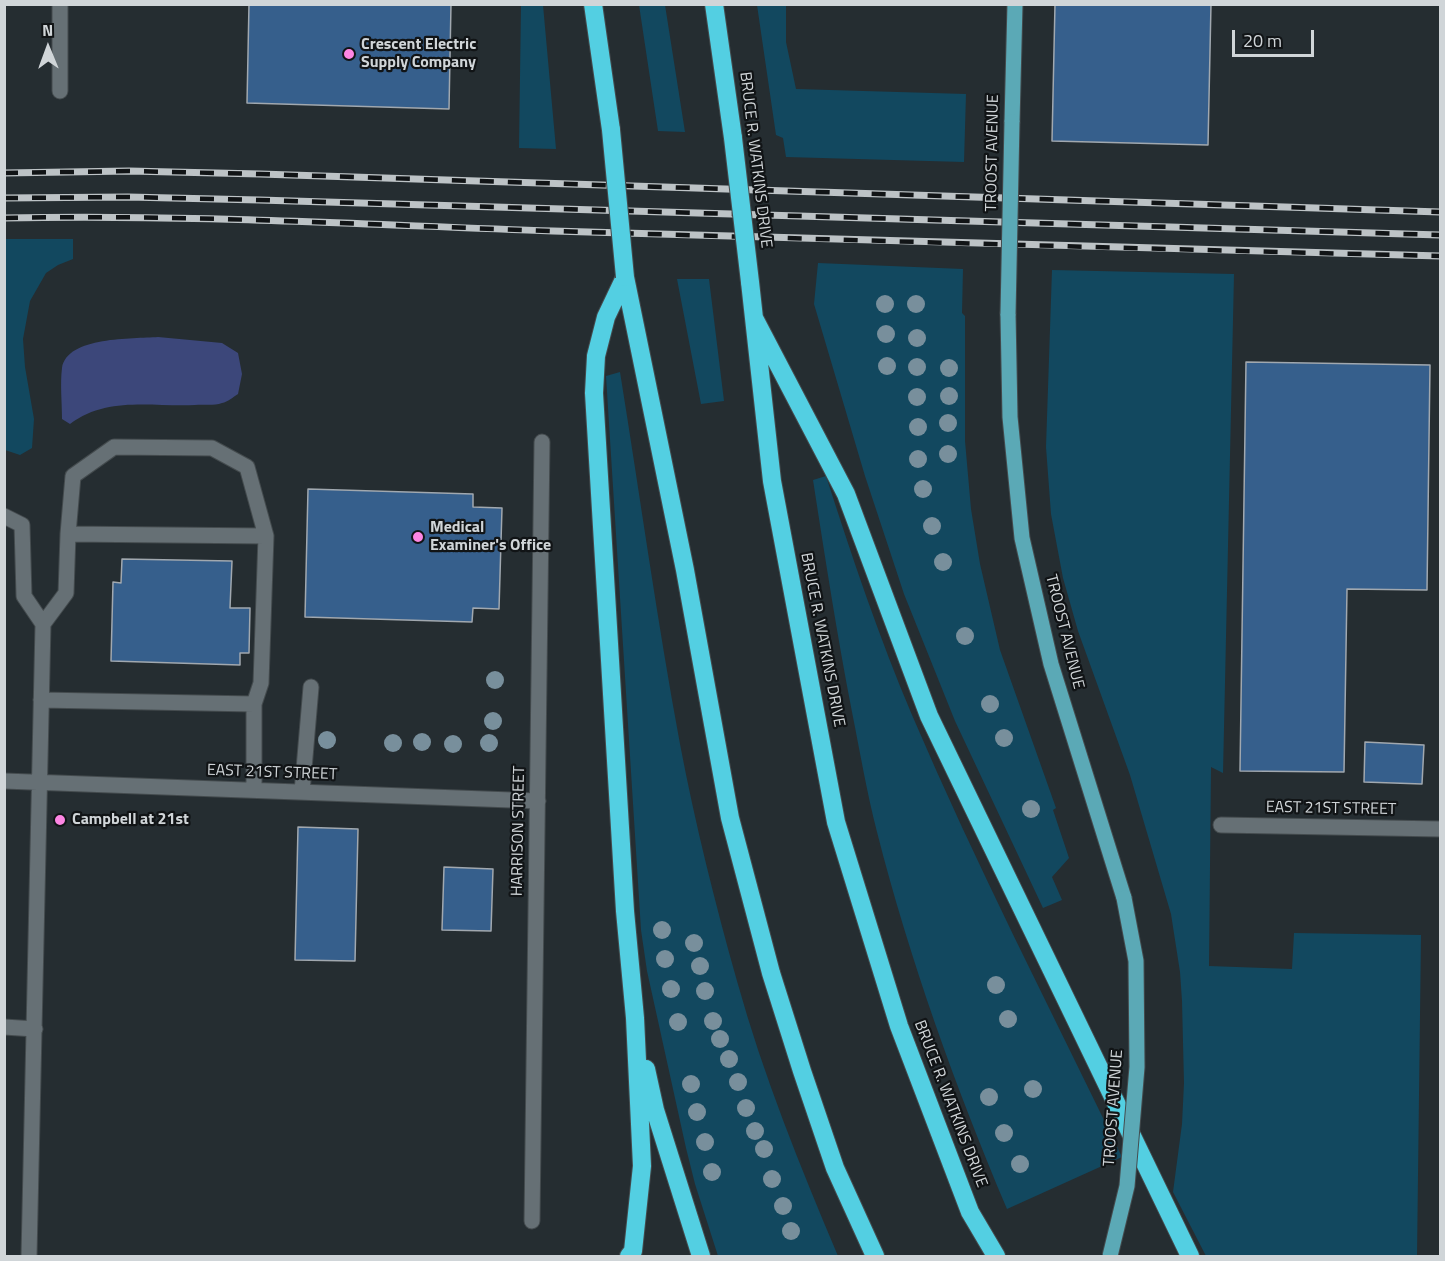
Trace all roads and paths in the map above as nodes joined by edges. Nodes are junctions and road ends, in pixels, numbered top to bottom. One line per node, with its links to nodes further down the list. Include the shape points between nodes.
1 (60, 4): 5 (street)
2 (593, 4): 6 (highway, bridge, via 611,130)
3 (714, 4): 7 (highway, BRUCE R. WATKINS DRIVE, bridge)
4 (1015, 4): 32 (main road, TROOST AVENUE, bridge, via 1008,314 1010,417 1022,538 1051,664 1124,898 1136,961 1137,1067 1127,1186)
5 (60, 91)
6 (625, 277): 23 (highway, via 606,317 596,356 594,393); 30 (highway, via 685,570 730,818 802,1071 835,1168)
7 (754, 318): 31 (highway, BRUCE R. WATKINS DRIVE, via 772,481 836,822 899,1026 970,1212); 33 (highway, via 846,494 929,716)
8 (542, 442): 20 (street, HARRISON STREET)
9 (4, 516): 12 (street, via 22,525 24,596)
10 (68, 534): 11 (street); 11 (street, via 73,476 114,447 212,448 247,467); 12 (street, via 66,593)
11 (266, 536): 15 (street, via 261,683)
12 (43, 624): 14 (street)
13 (311, 687): 19 (street)
14 (41, 700): 15 (street); 17 (street)
15 (254, 704): 18 (street)
16 (4, 781): 17 (street, EAST 21ST STREET)
17 (39, 782): 18 (street, EAST 21ST STREET); 25 (street)
18 (254, 790): 19 (street, EAST 21ST STREET)
19 (302, 792): 20 (street, EAST 21ST STREET)
20 (538, 801): 26 (street, HARRISON STREET)
21 (1221, 825): 22 (street, EAST 21ST STREET)
22 (1440, 829)
23 (635, 1018): 28 (highway, via 642,1166 633,1251); 29 (highway, via 655,1110)
24 (4, 1027): 25 (street)
25 (35, 1029): 27 (street)
26 (532, 1221)
27 (29, 1257)
28 (629, 1257)
29 (701, 1257)
30 (875, 1257)
31 (996, 1257)
32 (1110, 1257)
33 (1190, 1257)

